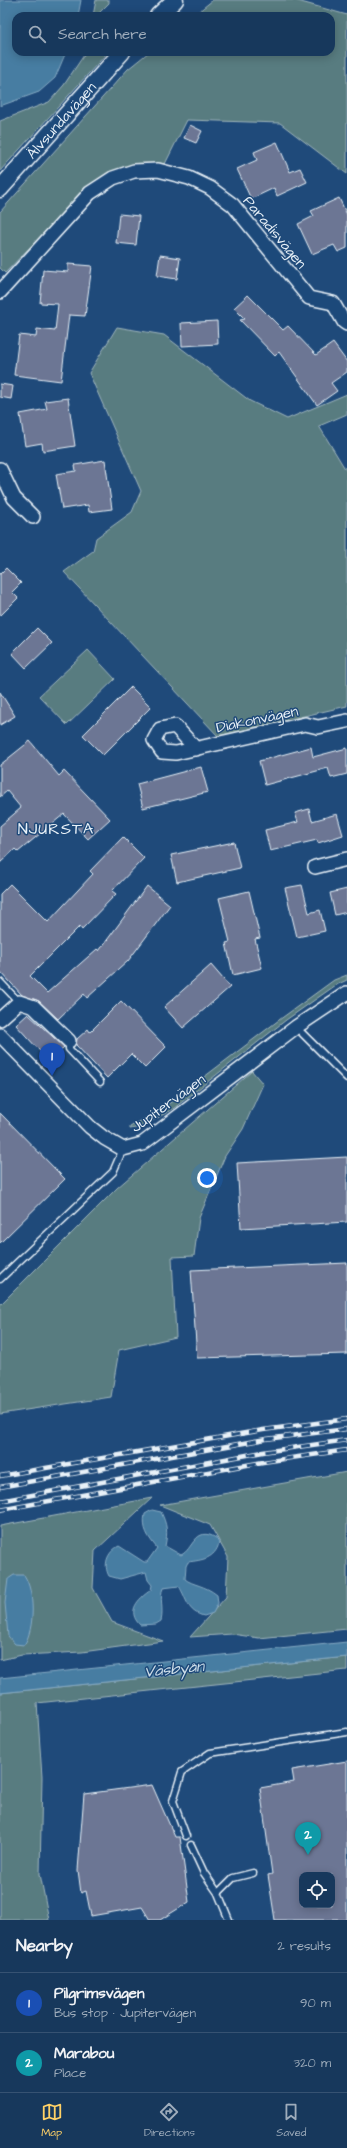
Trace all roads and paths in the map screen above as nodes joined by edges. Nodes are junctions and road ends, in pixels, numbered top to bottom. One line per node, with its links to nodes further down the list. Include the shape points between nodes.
1 (175, 0): 2 (street)
2 (162, 12)
3 (118, 56): 4 (street, Älvsundavägen)
4 (0, 189)
5 (0, 292): 6 (street, Paradisvägen, via 90,193 113,178 134,171 158,170 189,178 210,188 233,205 309,298 334,303)
6 (347, 324)
7 (0, 469): 8 (street, via 14,498)
8 (33, 517)
9 (347, 721): 10 (street, Diakonvägen, via 318,727 305,724)
10 (196, 749)
11 (347, 859): 12 (street)
12 (315, 868)
13 (0, 982): 15 (lane)
14 (347, 993): 17 (street, Jupitervägen)
15 (19, 1002): 16 (street); 19 (street, via 34,1007)
16 (0, 1019)
17 (296, 1027): 20 (lane); 22 (street, Jupitervägen, via 142,1144)
18 (0, 1035): 22 (street, Jupitervägen, via 90,1127)
19 (69, 1041): 21 (lane, via 70,1049)
20 (347, 1078)
21 (100, 1082)
22 (123, 1149): 23 (lane, via 113,1172)
23 (0, 1278)
24 (347, 1732): 25 (lane, via 210,1753 182,1772 175,1794 173,1801)
25 (186, 1836)
26 (191, 1845): 28 (lane, via 204,1873)
27 (253, 1873): 28 (lane, via 233,1878)
28 (218, 1893): 29 (lane)
29 (229, 1920)

